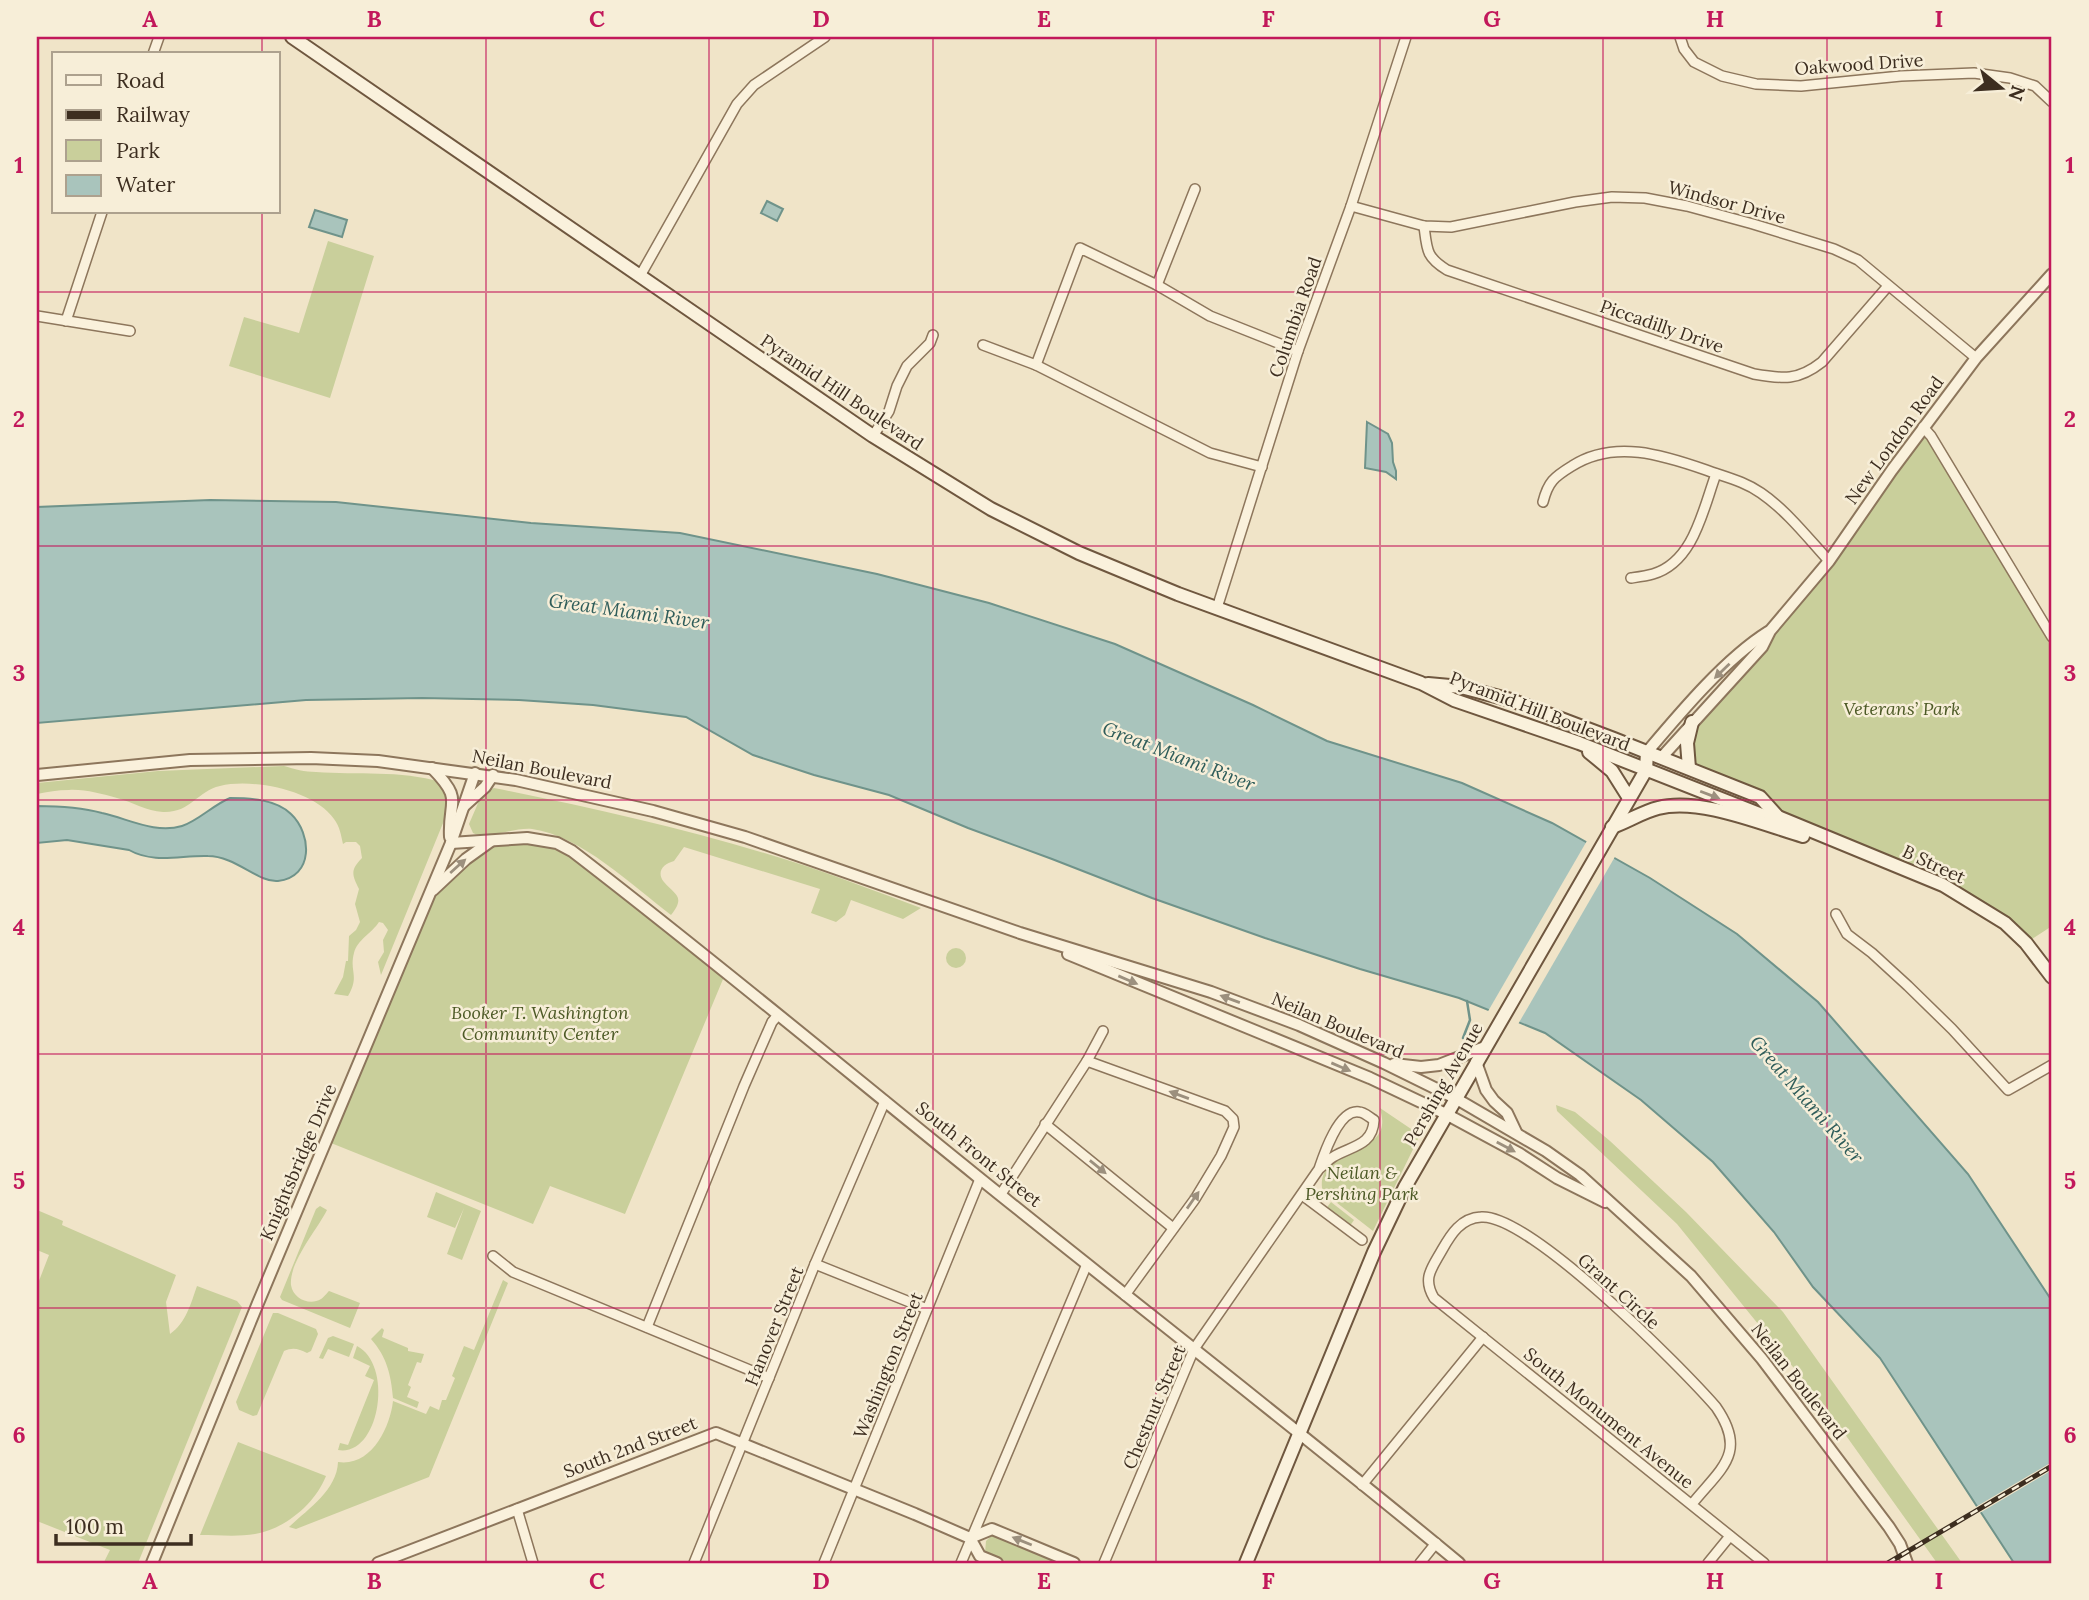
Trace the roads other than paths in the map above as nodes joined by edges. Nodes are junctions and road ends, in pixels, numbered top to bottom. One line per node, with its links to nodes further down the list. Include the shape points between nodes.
1 (292, 37): 10 (main road, Pyramid Hill Boulevard)
2 (825, 37): 10 (street, via 754,85 737,104)
3 (1406, 37): 7 (street, Columbia Road)
4 (1680, 37): 5 (street, Oakwood Drive, via 1694,62 1722,76 1756,84 1801,86 1974,74 2035,86)
5 (2052, 102)
6 (1195, 189): 12 (street)
7 (1351, 206): 9 (street, Windsor Drive); 19 (street, Columbia Road)
8 (101, 214): 15 (street)
9 (1424, 226): 13 (street, Windsor Drive, via 1451,227 1612,197 1645,198 1686,205 1834,249 1858,260); 13 (street, Piccadilly Drive, via 1427,252 1447,270 1777,378 1798,377 1822,362)
10 (640, 276): 23 (main road, Pyramid Hill Boulevard)
11 (2051, 279): 20 (street, New London Road)
12 (1157, 285): 19 (street, via 1210,316); 21 (street, via 1080,248)
13 (1888, 286): 20 (street, Windsor Drive)
14 (37, 316): 15 (street)
15 (66, 321): 16 (street)
16 (130, 331)
17 (933, 335): 23 (street, via 907,366)
18 (984, 345): 21 (street)
19 (1298, 351): 24 (street, Columbia Road)
20 (1976, 358): 22 (street, New London Road)
21 (1036, 365): 24 (street, via 1210,453)
22 (1923, 427): 27 (street, New London Road); 31 (street)
23 (873, 436): 29 (main road, Pyramid Hill Boulevard, via 1035,532)
24 (1262, 467): 29 (street, Columbia Road)
25 (1716, 474): 26 (street, via 1664,456 1600,453 1561,473 1547,487); 27 (street, via 1761,493); 28 (street, via 1687,548 1675,562 1654,574)
26 (1542, 502)
27 (1829, 561): 30 (street, New London Road)
28 (1631, 578)
29 (1217, 608): 32 (main road, Pyramid Hill Boulevard)
30 (1770, 631): 33 (street, New London Road, via 1762,647); 35 (street, New London Road, one-way to 35, via 1701,692)
31 (2052, 637)
32 (1421, 683): 34 (main road, Pyramid Hill Boulevard, via 1454,700); 35 (main road, Pyramid Hill Boulevard, via 1511,700)
33 (1692, 722): 36 (street, New London Road); 38 (main road, via 1686,748)
34 (1578, 743): 39 (main road, Pyramid Hill Boulevard); 43 (main road, via 1612,771)
35 (1647, 752): 36 (main road, Pyramid Hill Boulevard); 39 (main road, Pershing Avenue)
36 (1661, 758): 38 (main road, B Street); 39 (main road, New London Road)
37 (432, 768): 40 (street, Neilan Boulevard); 41 (street, Neilan Boulevard, via 311,758 190,760); 49 (street, via 446,782 454,801)
38 (1689, 768): 45 (main road, B Street, via 1760,797)
39 (1646, 770): 43 (main road, Pershing Avenue); 45 (main road, B Street, one-way to 45)
40 (475, 773): 42 (street, Neilan Boulevard); 44 (street, Knightsbridge Drive)
41 (37, 775)
42 (493, 775): 44 (street); 52 (street, Neilan Boulevard, via 745,837)
43 (1629, 798): 46 (main road, Pershing Avenue)
44 (464, 806): 49 (street, Knightsbridge Drive)
45 (1778, 817): 47 (main road, B Street)
46 (1612, 827): 47 (main road, via 1650,811 1686,805); 56 (main road, Pershing Avenue)
47 (1825, 838): 53 (main road, B Street, via 1943,885 1980,906 2026,943)
48 (491, 841): 49 (street, South Front Street); 50 (street, one-way to 48); 54 (street, South Front Street, via 540,839 572,851)
49 (451, 843): 50 (street, Knightsbridge Drive)
50 (429, 895): 92 (street, Knightsbridge Drive)
51 (1836, 914): 60 (street, via 1847,934 1908,986 2008,1090)
52 (1020, 933): 59 (street, Neilan Boulevard, one-way to 52, via 1211,992); 63 (street, Neilan Boulevard, one-way to 63)
53 (2052, 977)
54 (778, 1015): 62 (street, South Front Street); 79 (street, via 744,1086)
55 (1103, 1031): 57 (street)
56 (1485, 1047): 58 (main road, Pershing Avenue); 59 (street, via 1431,1066)
57 (1087, 1061): 64 (street); 71 (street, one-way to 57, via 1221,1156 1233,1119 1226,1111)
58 (1476, 1062): 61 (main road, Pershing Avenue); 65 (street, via 1486,1090 1507,1113)
59 (1384, 1063): 61 (street, Neilan Boulevard)
60 (2052, 1065)
61 (1455, 1098): 63 (main road, Pershing Avenue); 65 (street, Neilan Boulevard)
62 (884, 1101): 67 (street, South Front Street); 74 (street, Hanover Street)
63 (1446, 1114): 70 (street, Neilan Boulevard, one-way to 70); 83 (main road, Pershing Avenue, via 1388,1220)
64 (1045, 1124): 68 (street); 71 (street, one-way to 71)
65 (1516, 1132): 70 (street, Neilan Boulevard, via 1580,1175)
66 (1319, 1169): 66 (street, Chestnut Street, via 1332,1135 1347,1115 1363,1112 1374,1120 1367,1139); 69 (street, Chestnut Street)
67 (980, 1179): 68 (street, South Front Street); 78 (street, Washington Street)
68 (1001, 1194): 75 (street, South Front Street)
69 (1303, 1195): 72 (street); 81 (street, Chestnut Street)
70 (1614, 1206): 106 (street, Neilan Boulevard, via 1691,1276 1762,1359 1889,1527)
71 (1173, 1228): 76 (street)
72 (1362, 1240)
73 (493, 1256): 79 (street, via 513,1272)
74 (815, 1264): 78 (street); 82 (street, Hanover Street)
75 (1087, 1264): 76 (street, South Front Street); 90 (street)
76 (1125, 1295): 81 (street, South Front Street)
77 (1434, 1298): 80 (street, South Monument Avenue); 87 (street, Grant Circle, via 1429,1273 1451,1235 1469,1219 1492,1217 1507,1223 1565,1263 1706,1396 1726,1421 1731,1443 1727,1463)
78 (928, 1309): 86 (street, Washington Street)
79 (647, 1327): 82 (street)
80 (1483, 1337): 85 (street); 87 (street, South Monument Avenue)
81 (1194, 1349): 83 (street, South Front Street); 100 (street, Chestnut Street)
82 (769, 1378): 84 (street, Hanover Street)
83 (1299, 1433): 85 (street, South Front Street); 101 (main road, Pershing Avenue)
84 (743, 1443): 86 (street, South 2nd Street); 88 (street, South 2nd Street, via 716,1433); 95 (street, Hanover Street)
85 (1362, 1485): 91 (street, South Front Street)
86 (854, 1490): 90 (street, South 2nd Street); 96 (street, Washington Street)
87 (1692, 1504): 89 (street, South Monument Avenue)
88 (517, 1509): 93 (street, South 2nd Street); 94 (street)
89 (1730, 1536): 104 (street); 105 (street, South Monument Avenue)
90 (970, 1538): 97 (street); 98 (street, South 2nd Street, via 980,1556); 99 (street, one-way to 90, via 992,1529)
91 (1436, 1544): 102 (street); 103 (street, South Front Street)
92 (152, 1563)
93 (378, 1563)
94 (533, 1563)
95 (694, 1563)
96 (824, 1563)
97 (961, 1563)
98 (997, 1563)
99 (1074, 1563)
100 (1104, 1563)
101 (1245, 1563)
102 (1420, 1563)
103 (1460, 1563)
104 (1708, 1563)
105 (1764, 1563)
106 (1907, 1563)

